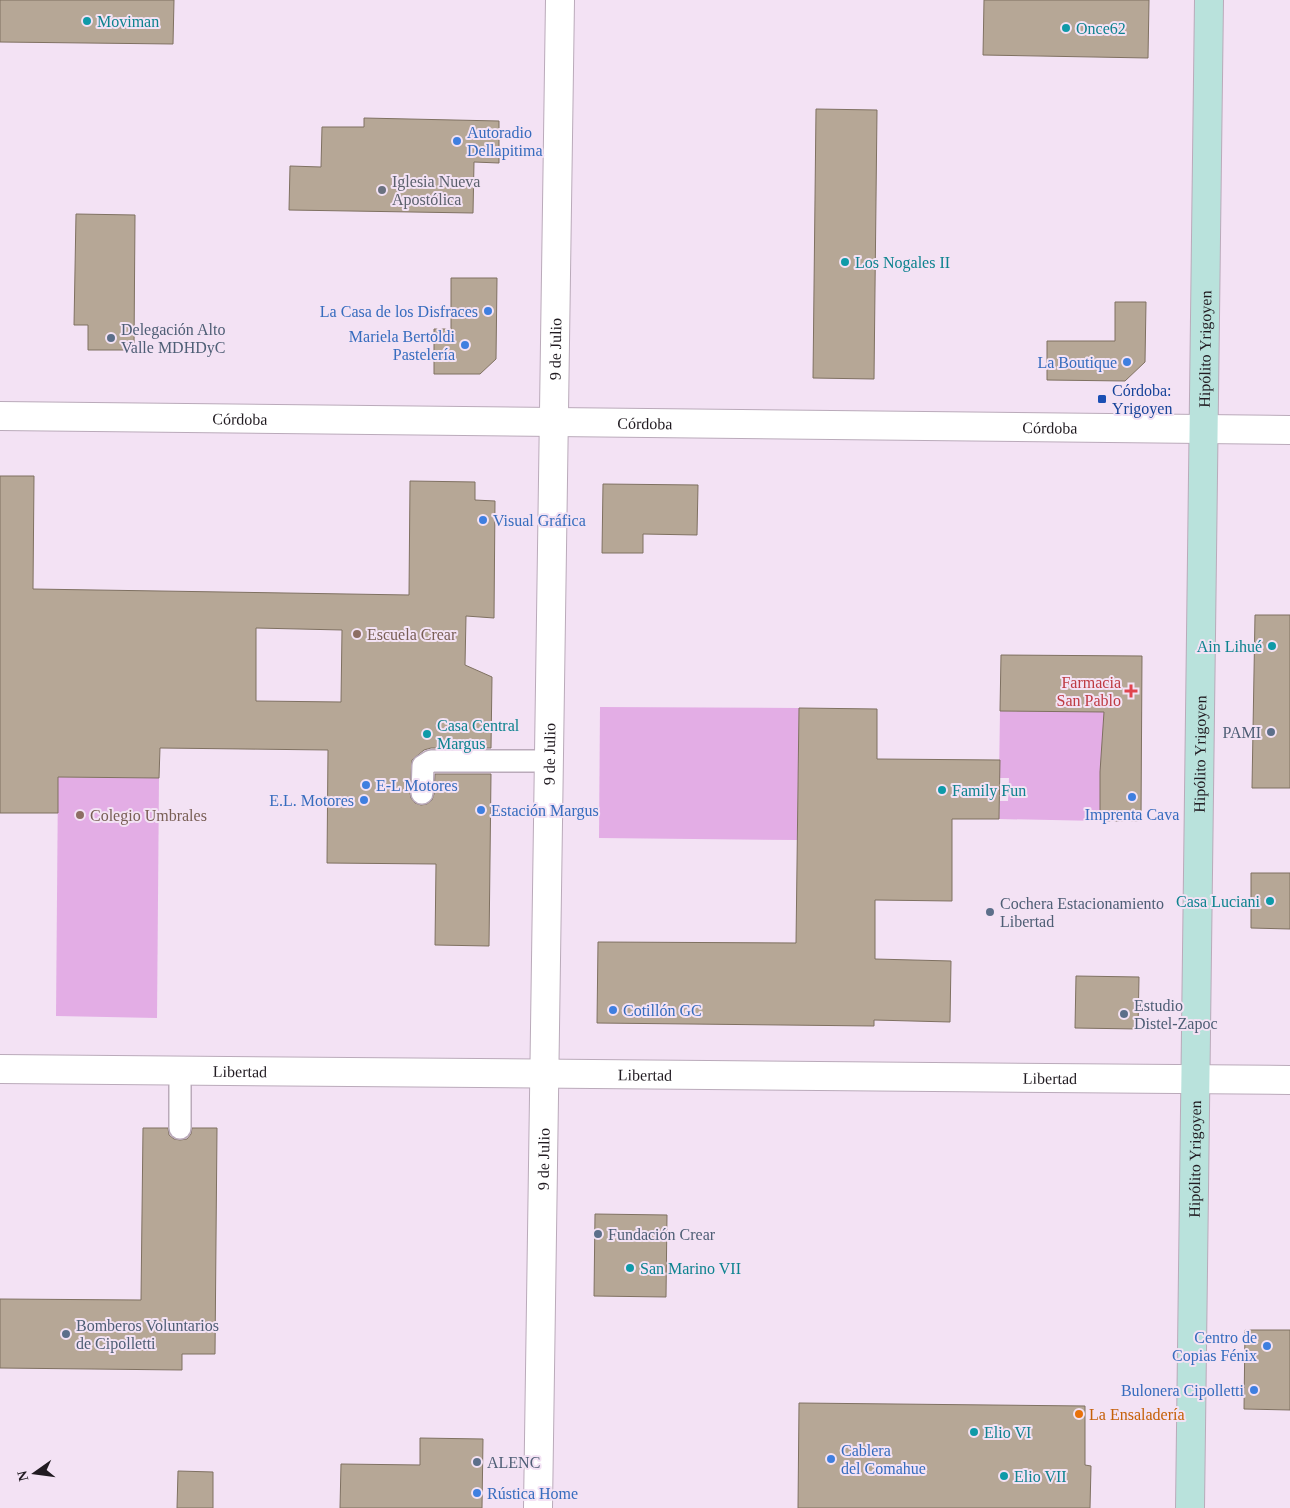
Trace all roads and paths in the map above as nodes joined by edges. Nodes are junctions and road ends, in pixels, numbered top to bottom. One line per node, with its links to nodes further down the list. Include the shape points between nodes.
1 (560, 0): 4 (street, 9 de Julio)
2 (1209, 0): 5 (street, Hipólito Yrigoyen)
3 (0, 416): 4 (street, Córdoba)
4 (554, 422): 5 (street, Córdoba); 7 (street, 9 de Julio)
5 (1203, 429): 6 (street, Córdoba); 12 (street, Hipólito Yrigoyen)
6 (1290, 430)
7 (549, 761): 8 (lane, via 430,761 423,766); 11 (street, 9 de Julio)
8 (422, 793)
9 (0, 1069): 10 (street, Libertad)
10 (180, 1070): 11 (street, Libertad); 14 (lane)
11 (544, 1073): 12 (street, Libertad); 15 (street, 9 de Julio)
12 (1196, 1079): 13 (street, Libertad); 16 (street, Hipólito Yrigoyen)
13 (1290, 1080)
14 (180, 1128)
15 (538, 1508)
16 (1190, 1508)

